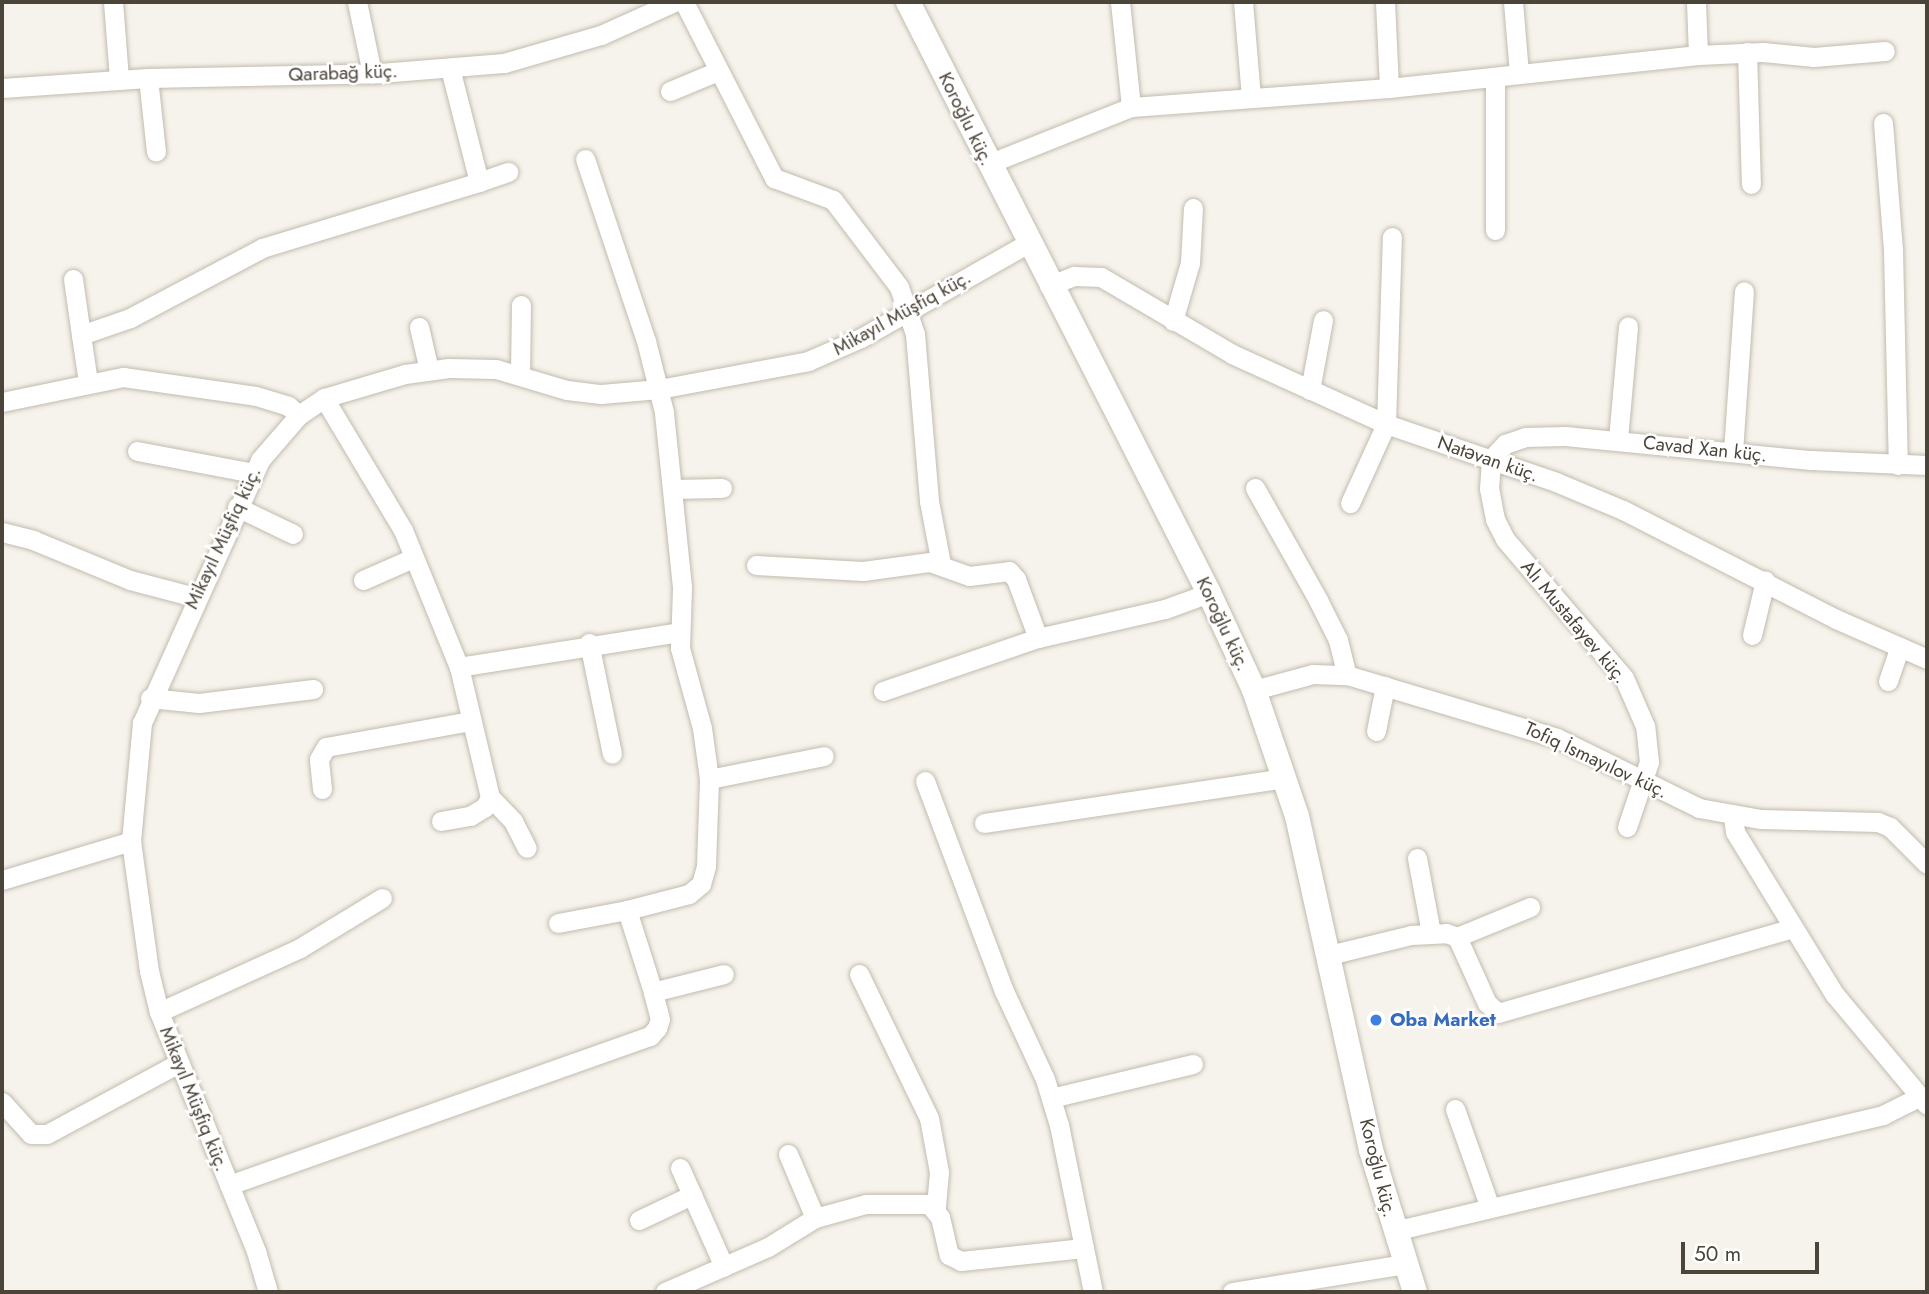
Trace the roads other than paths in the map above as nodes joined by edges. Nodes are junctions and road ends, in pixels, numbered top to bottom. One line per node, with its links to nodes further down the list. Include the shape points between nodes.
1 (113, 2): 21 (street)
2 (357, 2): 17 (street)
3 (674, 2): 11 (street, Qarabağ küç.)
4 (684, 2): 16 (street)
5 (908, 2): 30 (street, Koroğlu küç.)
6 (1120, 2): 26 (street)
7 (1243, 2): 25 (street)
8 (1385, 2): 23 (street)
9 (1513, 2): 18 (street)
10 (1696, 2): 14 (street)
11 (639, 9): 15 (street, Qarabağ küç., via 552,52)
12 (1885, 51): 13 (street, via 1814,57)
13 (1747, 52): 14 (street); 33 (street)
14 (1698, 55): 18 (street)
15 (450, 68): 17 (street, Qarabağ küç.); 32 (street)
16 (718, 71): 24 (street); 42 (street, via 774,178 833,200 889,271)
17 (372, 73): 20 (street, Qarabağ küç.)
18 (1519, 74): 19 (street)
19 (1495, 77): 23 (street); 35 (street)
20 (148, 78): 21 (street, Qarabağ küç.); 28 (street)
21 (119, 79): 22 (street, Qarabağ küç.)
22 (2, 88)
23 (1389, 88): 25 (street)
24 (670, 90)
25 (1251, 97): 26 (street)
26 (1131, 107): 30 (street)
27 (1884, 123): 61 (street, via 1893,250)
28 (156, 152)
29 (585, 159): 51 (street)
30 (988, 163): 37 (street, Koroğlu küç.)
31 (508, 172): 32 (street)
32 (479, 182): 47 (street, via 262,248 130,318)
33 (1751, 184)
34 (1193, 208): 44 (street, via 1190,263)
35 (1495, 230)
36 (1392, 237): 56 (street)
37 (1028, 243): 39 (street, Koroğlu küç.); 42 (street, Mikayıl Müşfiq küç.)
38 (73, 278): 47 (street)
39 (1049, 286): 44 (street, Natəvan küç., via 1074,276 1101,277); 76 (street, Koroğlu küç.)
40 (1744, 291): 59 (street)
41 (521, 305): 49 (street)
42 (910, 311): 51 (street, Mikayıl Müşfiq küç., via 808,361); 72 (street, via 929,501)
43 (1324, 320): 52 (street)
44 (1173, 321): 52 (street, Natəvan küç.)
45 (1628, 326): 57 (street)
46 (419, 327): 48 (street)
47 (81, 335): 50 (street)
48 (429, 370): 49 (street, Mikayıl Müşfiq küç., via 475,368); 53 (street, Mikayıl Müşfiq küç., via 370,382)
49 (520, 374): 51 (street, Mikayıl Müşfiq küç., via 583,393)
50 (88, 382): 54 (street); 55 (street, via 135,378 256,396 288,406)
51 (659, 388): 66 (street)
52 (1310, 390): 56 (street, Natəvan küç.)
53 (324, 398): 55 (street, Mikayıl Müşfiq küç.); 71 (street, via 392,509)
54 (2, 402)
55 (299, 415): 63 (street, Mikayıl Müşfiq küç.)
56 (1386, 424): 60 (street, Natəvan küç.); 67 (street)
57 (1618, 439): 59 (street, Cavad Xan küç.); 60 (street, Cavad Xan küç., via 1525,438 1504,444)
58 (137, 451): 63 (street)
59 (1732, 452): 61 (street, Cavad Xan küç.)
60 (1491, 459): 75 (street, Natəvan küç., via 1623,510); 97 (street, Alı Mustafayev küç., via 1494,519 1505,539 1624,678 1650,747)
61 (1898, 465): 62 (street, Cavad Xan küç.)
62 (1927, 465)
63 (253, 473): 68 (street, Mikayıl Müşfiq küç.)
64 (722, 488): 66 (street)
65 (1255, 488): 85 (street, via 1338,640)
66 (672, 489): 78 (street, via 682,587)
67 (1350, 503)
68 (237, 507): 70 (street); 77 (street, Mikayıl Müşfiq küç.)
69 (2, 533): 77 (street, via 33,540 130,580)
70 (293, 534)
71 (413, 558): 74 (street); 84 (street)
72 (941, 564): 73 (street, via 863,571); 80 (street, via 969,576 1009,571)
73 (757, 565)
74 (363, 580)
75 (1765, 581): 79 (street); 82 (street, Natəvan küç.)
76 (1209, 593): 80 (street, via 1154,612); 89 (street, Koroğlu küç.)
77 (195, 597): 91 (street, Mikayıl Müşfiq küç.)
78 (679, 632): 81 (street); 98 (street)
79 (1752, 635)
80 (1038, 638): 90 (street)
81 (589, 643): 84 (street); 94 (street)
82 (1900, 647): 83 (street, Natəvan küç.); 86 (street)
83 (1927, 659)
84 (459, 667): 92 (street)
85 (1347, 675): 87 (street, Tofiq İsmayılov küç.); 89 (street, Tofiq İsmayılov küç., via 1313,674)
86 (1888, 681)
87 (1385, 686): 93 (street); 97 (street, Tofiq İsmayılov küç., via 1557,738)
88 (313, 689): 91 (street, via 199,703)
89 (1254, 690): 96 (street, Koroğlu küç.)
90 (883, 691)
91 (150, 698): 106 (street, Mikayıl Müşfiq küç., via 138,742)
92 (470, 721): 100 (street, via 326,747 319,759); 101 (street)
93 (1377, 731)
94 (612, 754)
95 (824, 756): 98 (street)
96 (1286, 778): 104 (street); 118 (street, Koroğlu küç.)
97 (1642, 778): 102 (street, Tofiq İsmayılov küç., via 1681,800); 105 (street, Alı Mustafayev küç.)
98 (709, 779): 113 (street, via 706,866 701,884 689,894)
99 (925, 781): 125 (street, via 1004,991)
100 (322, 789)
101 (490, 797): 103 (street, via 485,807 470,816); 107 (street, via 513,821)
102 (1733, 817): 109 (street, Tofiq İsmayılov küç., via 1878,822 1890,827); 115 (street, via 1735,832)
103 (441, 821)
104 (984, 823)
105 (1627, 827)
106 (131, 841): 110 (street); 122 (street, Mikayıl Müşfiq küç.)
107 (527, 848)
108 (1417, 858): 116 (street)
109 (1927, 864)
110 (2, 880)
111 (382, 898): 122 (street, via 300,948)
112 (1530, 907): 117 (street)
113 (627, 910): 114 (street); 121 (street)
114 (558, 923)
115 (1792, 928): 117 (street, via 1498,1013 1487,1003); 126 (street, via 1835,995)
116 (1431, 933): 117 (street); 118 (street)
117 (1457, 937)
118 (1329, 955): 137 (street, Koroğlu küç., via 1371,1150)
119 (724, 974): 121 (street)
120 (859, 974): 134 (street, via 929,1118 939,1172)
121 (653, 992): 131 (street, via 660,1019 650,1036)
122 (159, 1012): 123 (street, Mikayıl Müşfiq küç.)
123 (179, 1063): 127 (street, via 47,1134 31,1134); 131 (street, Mikayıl Müşfiq küç.)
124 (1193, 1064): 125 (street)
125 (1051, 1098): 138 (street)
126 (1923, 1101): 133 (street, via 1883,1115)
127 (2, 1102)
128 (1455, 1109): 133 (street)
129 (788, 1154): 135 (street)
130 (680, 1168): 132 (street)
131 (229, 1185): 141 (street, Mikayıl Müşfiq küç.)
132 (692, 1195): 136 (street); 140 (street)
133 (1490, 1208): 137 (street)
134 (936, 1209): 135 (street, via 929,1204 866,1204); 138 (street, via 949,1255 961,1261)
135 (815, 1218): 140 (street)
136 (639, 1220)
137 (1394, 1231): 139 (street, Koroğlu küç.)
138 (1083, 1248): 143 (street)
139 (1405, 1264): 144 (street); 145 (street, Koroğlu küç.)
140 (724, 1267): 142 (street)
141 (268, 1292)
142 (665, 1292)
143 (1093, 1292)
144 (1232, 1292)
145 (1416, 1292)

